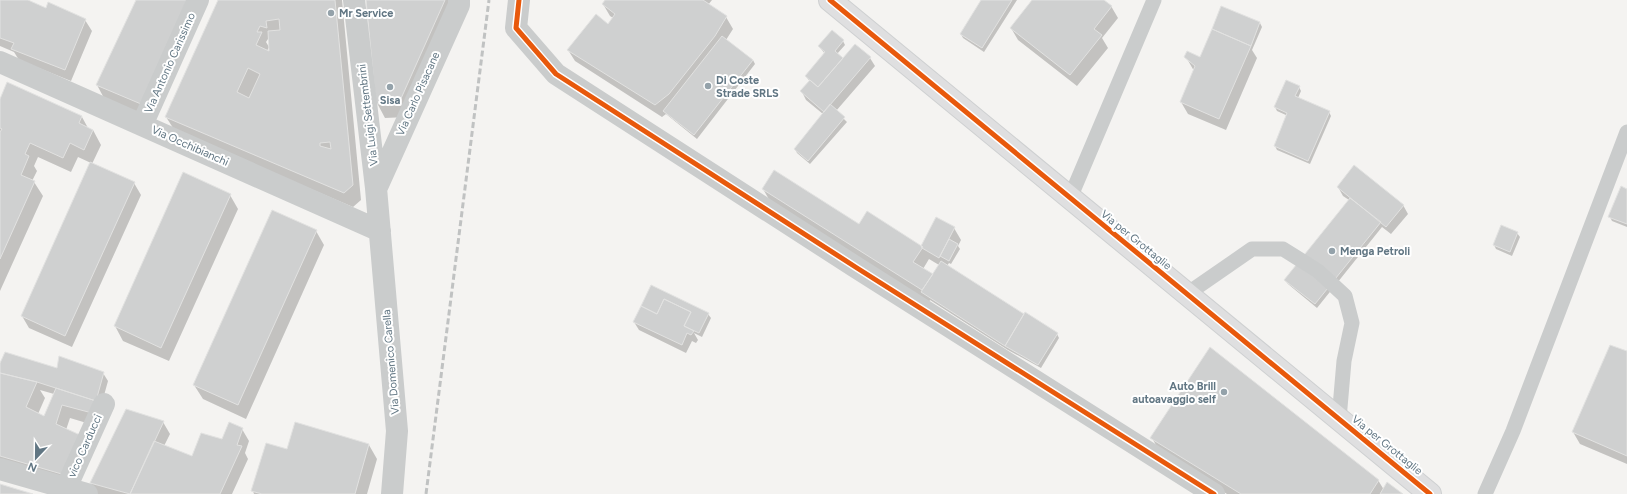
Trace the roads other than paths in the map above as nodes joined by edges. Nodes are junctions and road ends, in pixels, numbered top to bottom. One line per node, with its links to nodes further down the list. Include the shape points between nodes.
1 (198, 0): 8 (street, Via Antonio Carissimo)
2 (354, 0): 10 (street, Via Luigi Settembrini)
3 (459, 0): 10 (street, Via Carlo Pisacane, via 459,5)
4 (519, 0): 20 (street, via 516,28 556,74)
5 (830, 0): 11 (street, Via per Grottaglie)
6 (1154, 0): 11 (lane)
7 (0, 62): 8 (street, Via Occhibianchi)
8 (142, 125): 12 (street, Via Occhibianchi)
9 (1627, 132): 22 (lane, via 1513,431)
10 (376, 188): 12 (street, Via Luigi Settembrini)
11 (1070, 198): 13 (street, Via per Grottaglie)
12 (380, 231): 19 (street, Via Domenico Carella, via 398,431)
13 (1187, 294): 15 (street, Via per Grottaglie); 15 (lane, via 1252,249 1283,249 1318,272 1345,296 1352,323 1344,361)
14 (104, 404): 17 (street, vico Carducci)
15 (1340, 419): 21 (street, Via per Grottaglie)
16 (0, 469): 17 (street)
17 (66, 488): 18 (street)
18 (87, 494)
19 (392, 494)
20 (1214, 494)
21 (1430, 494)
22 (1486, 494)

